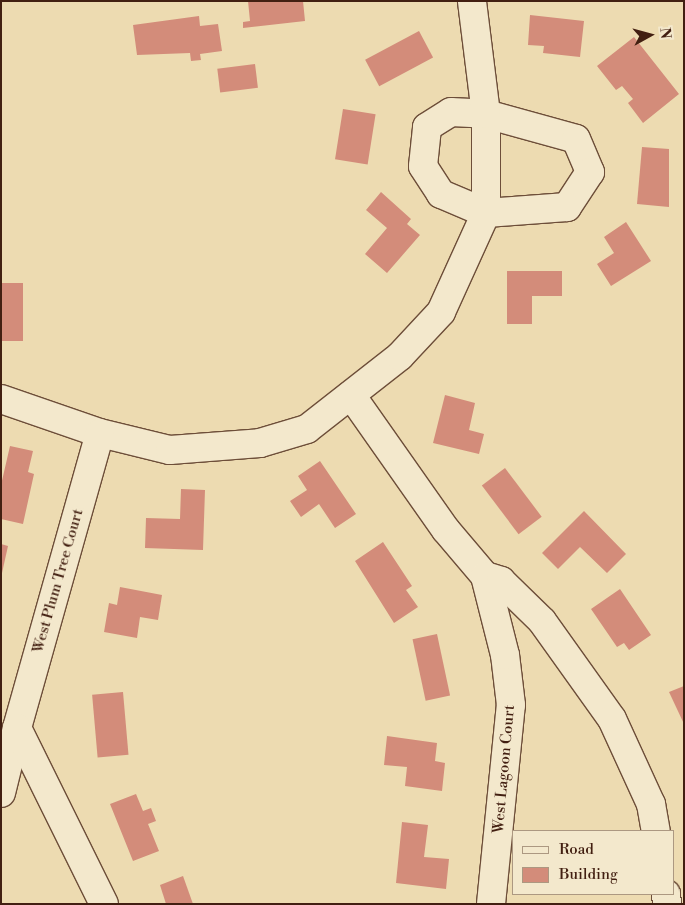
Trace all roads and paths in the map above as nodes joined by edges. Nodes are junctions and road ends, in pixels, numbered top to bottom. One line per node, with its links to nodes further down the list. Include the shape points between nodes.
1 (472, 1): 2 (street)
2 (486, 114): 3 (street); 3 (street, via 451,112 427,127 424,166 441,194); 3 (street, via 576,139 590,172 568,207)
3 (486, 213): 4 (street, via 441,312 400,356)
4 (351, 395): 6 (street, via 306,429 260,443 170,450); 7 (street, West Lagoon Court, via 446,530)
5 (1, 399): 6 (street)
6 (100, 434): 8 (street, West Plum Tree Court)
7 (485, 576): 10 (street, West Lagoon Court, via 501,581 542,621 612,719 651,804); 12 (street, West Lagoon Court, via 506,655 511,705)
8 (17, 728): 9 (street, West Plum Tree Court); 11 (street)
9 (1, 792)
10 (656, 830)
11 (104, 904)
12 (490, 904)

